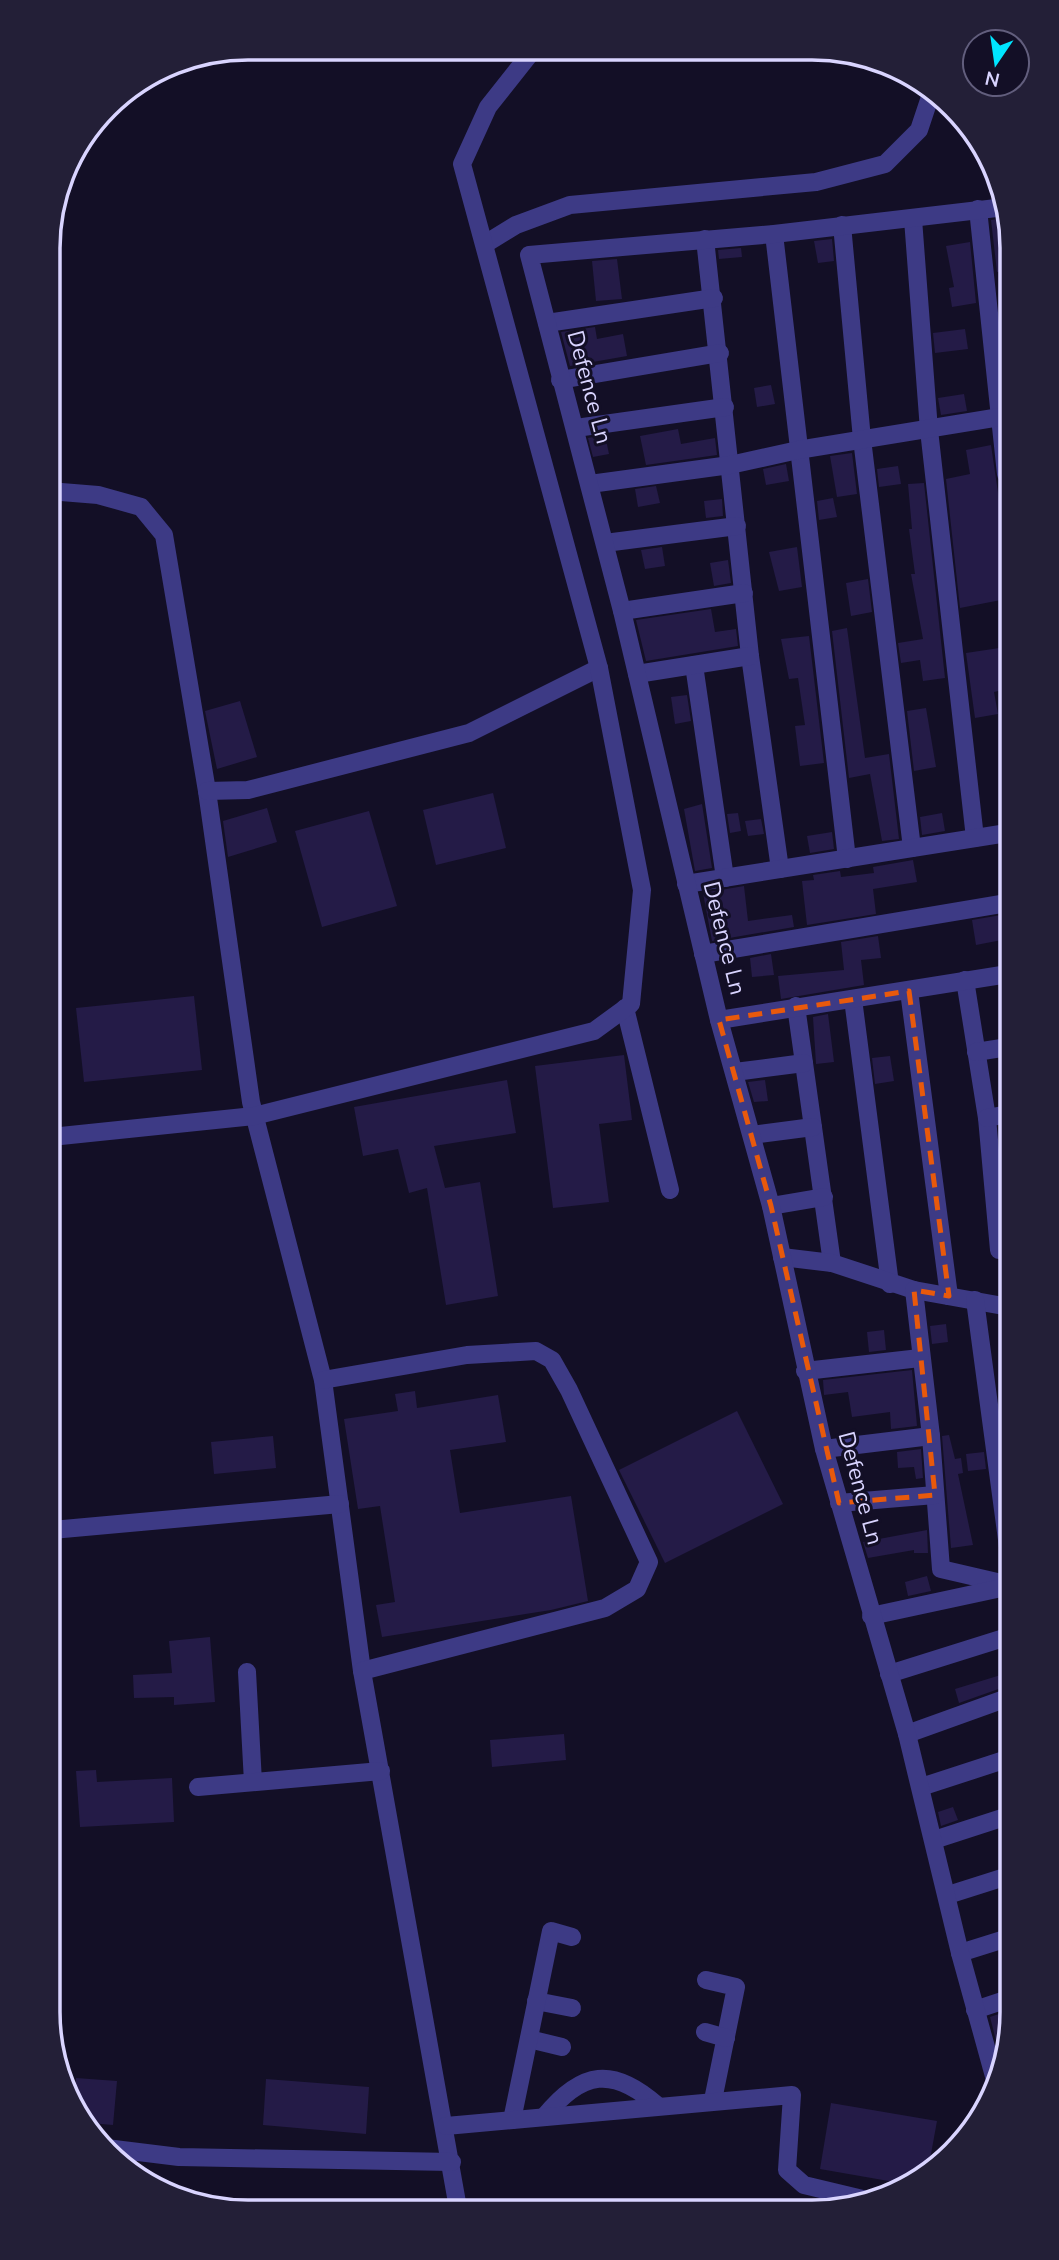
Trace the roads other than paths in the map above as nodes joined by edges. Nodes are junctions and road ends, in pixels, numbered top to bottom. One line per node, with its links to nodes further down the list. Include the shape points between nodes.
1 (525, 60): 9 (street, via 488,107 461,163)
2 (929, 101): 9 (street, via 919,130 885,164 816,182 570,205 516,225)
3 (995, 207): 4 (street, Defence Ln)
4 (978, 209): 5 (street, Defence Ln); 14 (street)
5 (913, 219): 6 (street, Defence Ln); 18 (street)
6 (842, 225): 7 (street, Defence Ln); 19 (street)
7 (774, 234): 8 (street, Defence Ln); 20 (street)
8 (705, 239): 10 (street); 11 (street, Defence Ln, via 530,254)
9 (485, 244): 30 (street)
10 (714, 298): 11 (street); 12 (street)
11 (547, 323): 13 (street, Defence Ln)
12 (720, 353): 13 (street); 15 (street)
13 (560, 380): 17 (street, Defence Ln)
14 (1000, 399)
15 (725, 407): 17 (street); 21 (street)
16 (1000, 417): 18 (street)
17 (576, 428): 22 (street, Defence Ln)
18 (929, 430): 19 (street); 34 (street)
19 (862, 439): 20 (street); 35 (street)
20 (799, 450): 21 (street); 36 (street)
21 (730, 466): 22 (street); 24 (street)
22 (590, 484): 25 (street, Defence Ln)
23 (60, 492): 32 (street, via 97,495 141,507 164,535)
24 (737, 526): 25 (street); 26 (street)
25 (606, 544): 27 (street, Defence Ln)
26 (744, 593): 27 (street); 28 (street)
27 (622, 611): 31 (street, Defence Ln)
28 (750, 656): 29 (street); 37 (street)
29 (694, 665): 31 (street); 38 (street)
30 (599, 668): 32 (street, via 469,733 247,790); 47 (street, via 642,891 631,1003)
31 (637, 674): 39 (street, Defence Ln)
32 (207, 791): 53 (street)
33 (1000, 834): 34 (street)
34 (975, 838): 35 (street)
35 (912, 848): 36 (street)
36 (848, 859): 37 (street)
37 (780, 869): 38 (street)
38 (725, 878): 39 (street)
39 (686, 884): 41 (street, Defence Ln)
40 (1000, 905): 41 (street)
41 (703, 954): 48 (street, Defence Ln)
42 (1000, 975): 43 (street)
43 (965, 980): 44 (street); 50 (street)
44 (909, 991): 45 (street); 67 (street)
45 (853, 999): 46 (street); 65 (street)
46 (796, 1006): 48 (street); 51 (street)
47 (625, 1008): 53 (street, via 594,1031); 60 (street)
48 (719, 1020): 52 (street, Defence Ln)
49 (1000, 1048): 50 (street)
50 (975, 1052): 55 (street)
51 (804, 1063): 52 (street); 56 (street)
52 (735, 1072): 57 (street, Defence Ln)
53 (254, 1116): 58 (street); 72 (street)
54 (1000, 1116): 55 (street)
55 (987, 1118): 59 (street)
56 (813, 1127): 57 (street); 61 (street)
57 (752, 1135): 62 (street, Defence Ln)
58 (60, 1136)
59 (999, 1173)
60 (670, 1190)
61 (824, 1197): 62 (street); 64 (street)
62 (771, 1206): 63 (street, Defence Ln)
63 (782, 1257): 64 (street); 71 (street, Defence Ln)
64 (832, 1263): 65 (street)
65 (890, 1284): 66 (street)
66 (914, 1290): 67 (street); 70 (street)
67 (949, 1296): 68 (street)
68 (975, 1300): 69 (street); 75 (street)
69 (999, 1305)
70 (920, 1358): 71 (street); 73 (street)
71 (805, 1371): 74 (street, Defence Ln)
72 (323, 1380): 78 (street); 84 (street, via 467,1355 536,1351 552,1360 569,1390 649,1562 637,1590 605,1608)
73 (931, 1436): 74 (street); 76 (street)
74 (824, 1449): 77 (street, Defence Ln)
75 (999, 1482)
76 (935, 1495): 77 (street); 80 (street, via 941,1569)
77 (839, 1503): 82 (street, Defence Ln)
78 (340, 1504): 79 (street); 84 (street)
79 (60, 1529)
80 (999, 1583)
81 (999, 1587): 82 (street)
82 (871, 1616): 86 (street, Defence Ln)
83 (999, 1639): 86 (street)
84 (362, 1671): 90 (street)
85 (247, 1672): 91 (street)
86 (889, 1674): 88 (street, Defence Ln)
87 (999, 1701): 88 (street)
88 (907, 1734): 93 (street, Defence Ln)
89 (999, 1761): 93 (street)
90 (381, 1771): 91 (street); 115 (street)
91 (253, 1782): 92 (street)
92 (198, 1787)
93 (920, 1787): 95 (street, Defence Ln)
94 (999, 1819): 95 (street)
95 (934, 1840): 97 (street, Defence Ln)
96 (999, 1879): 97 (street)
97 (948, 1895): 100 (street, Defence Ln)
98 (572, 1937): 102 (street, via 551,1931)
99 (999, 1941): 100 (street)
100 (960, 1953): 105 (street, Defence Ln)
101 (706, 1980): 107 (street, via 736,1987)
102 (537, 2001): 104 (street); 108 (street)
103 (999, 2002): 105 (street)
104 (572, 2008)
105 (975, 2010): 110 (street, Defence Ln)
106 (705, 2032): 107 (street)
107 (726, 2038): 111 (street)
108 (529, 2039): 109 (street); 114 (street)
109 (562, 2047)
110 (994, 2056)
111 (713, 2101): 112 (street); 118 (street, via 792,2095 787,2170 804,2185)
112 (658, 2106): 113 (street); 113 (street, via 636,2086 595,2078 561,2096)
113 (544, 2117): 114 (street)
114 (512, 2120): 115 (street)
115 (446, 2126): 117 (street)
116 (120, 2150): 117 (street, via 179,2157)
117 (452, 2162): 119 (street)
118 (850, 2196)
119 (457, 2200)

